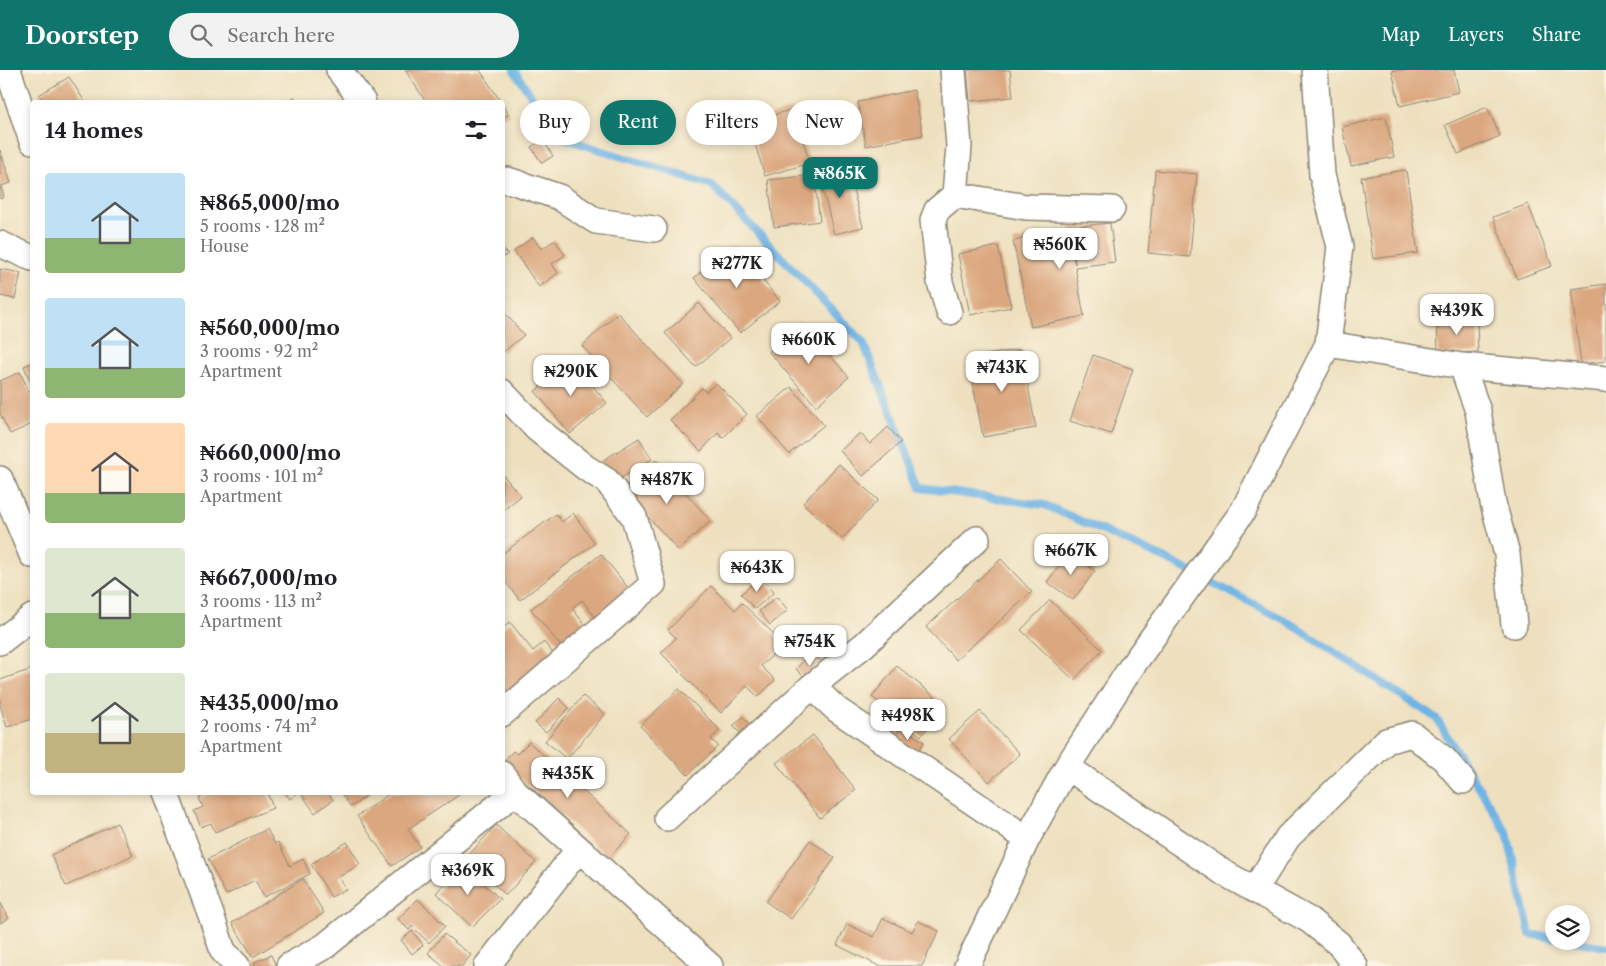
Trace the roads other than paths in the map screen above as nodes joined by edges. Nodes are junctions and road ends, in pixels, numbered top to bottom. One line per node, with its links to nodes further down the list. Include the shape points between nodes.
1 (8, 70): 6 (street)
2 (339, 70): 5 (street)
3 (953, 70): 8 (street, via 959,146)
4 (1315, 70): 14 (street, via 1322,176 1340,247)
5 (362, 100)
6 (30, 135)
7 (505, 180): 10 (street, via 559,197 596,221)
8 (955, 195): 9 (street, via 1026,207); 13 (street, via 937,210 933,220 940,282)
9 (1112, 209)
10 (654, 229)
11 (0, 244): 12 (street)
12 (30, 257)
13 (949, 312)
14 (1328, 344): 15 (street); 26 (street, via 1244,511 1130,669)
15 (1462, 366): 16 (street); 22 (street, via 1478,411 1493,502 1507,554)
16 (1606, 379)
17 (505, 395): 25 (street, via 537,430 607,481 634,517 653,584)
18 (0, 479): 20 (street)
19 (977, 539): 24 (street, via 864,645)
20 (30, 550)
21 (30, 618): 23 (street)
22 (1514, 625)
23 (0, 642)
24 (812, 686): 31 (street); 32 (street, via 836,709)
25 (505, 711)
26 (1067, 767): 32 (street); 34 (street, via 1224,873)
27 (1464, 781): 34 (street, via 1444,759 1412,734 1386,741 1288,837)
28 (509, 783): 33 (street)
29 (166, 795): 35 (street, via 222,951)
30 (495, 795): 36 (street, via 325,946)
31 (667, 818)
32 (1027, 839): 39 (street)
33 (578, 850): 37 (street); 38 (street)
34 (1255, 889): 40 (street, via 1309,920 1339,944)
35 (237, 966)
36 (290, 966)
37 (487, 966)
38 (710, 966)
39 (967, 966)
40 (1355, 966)

